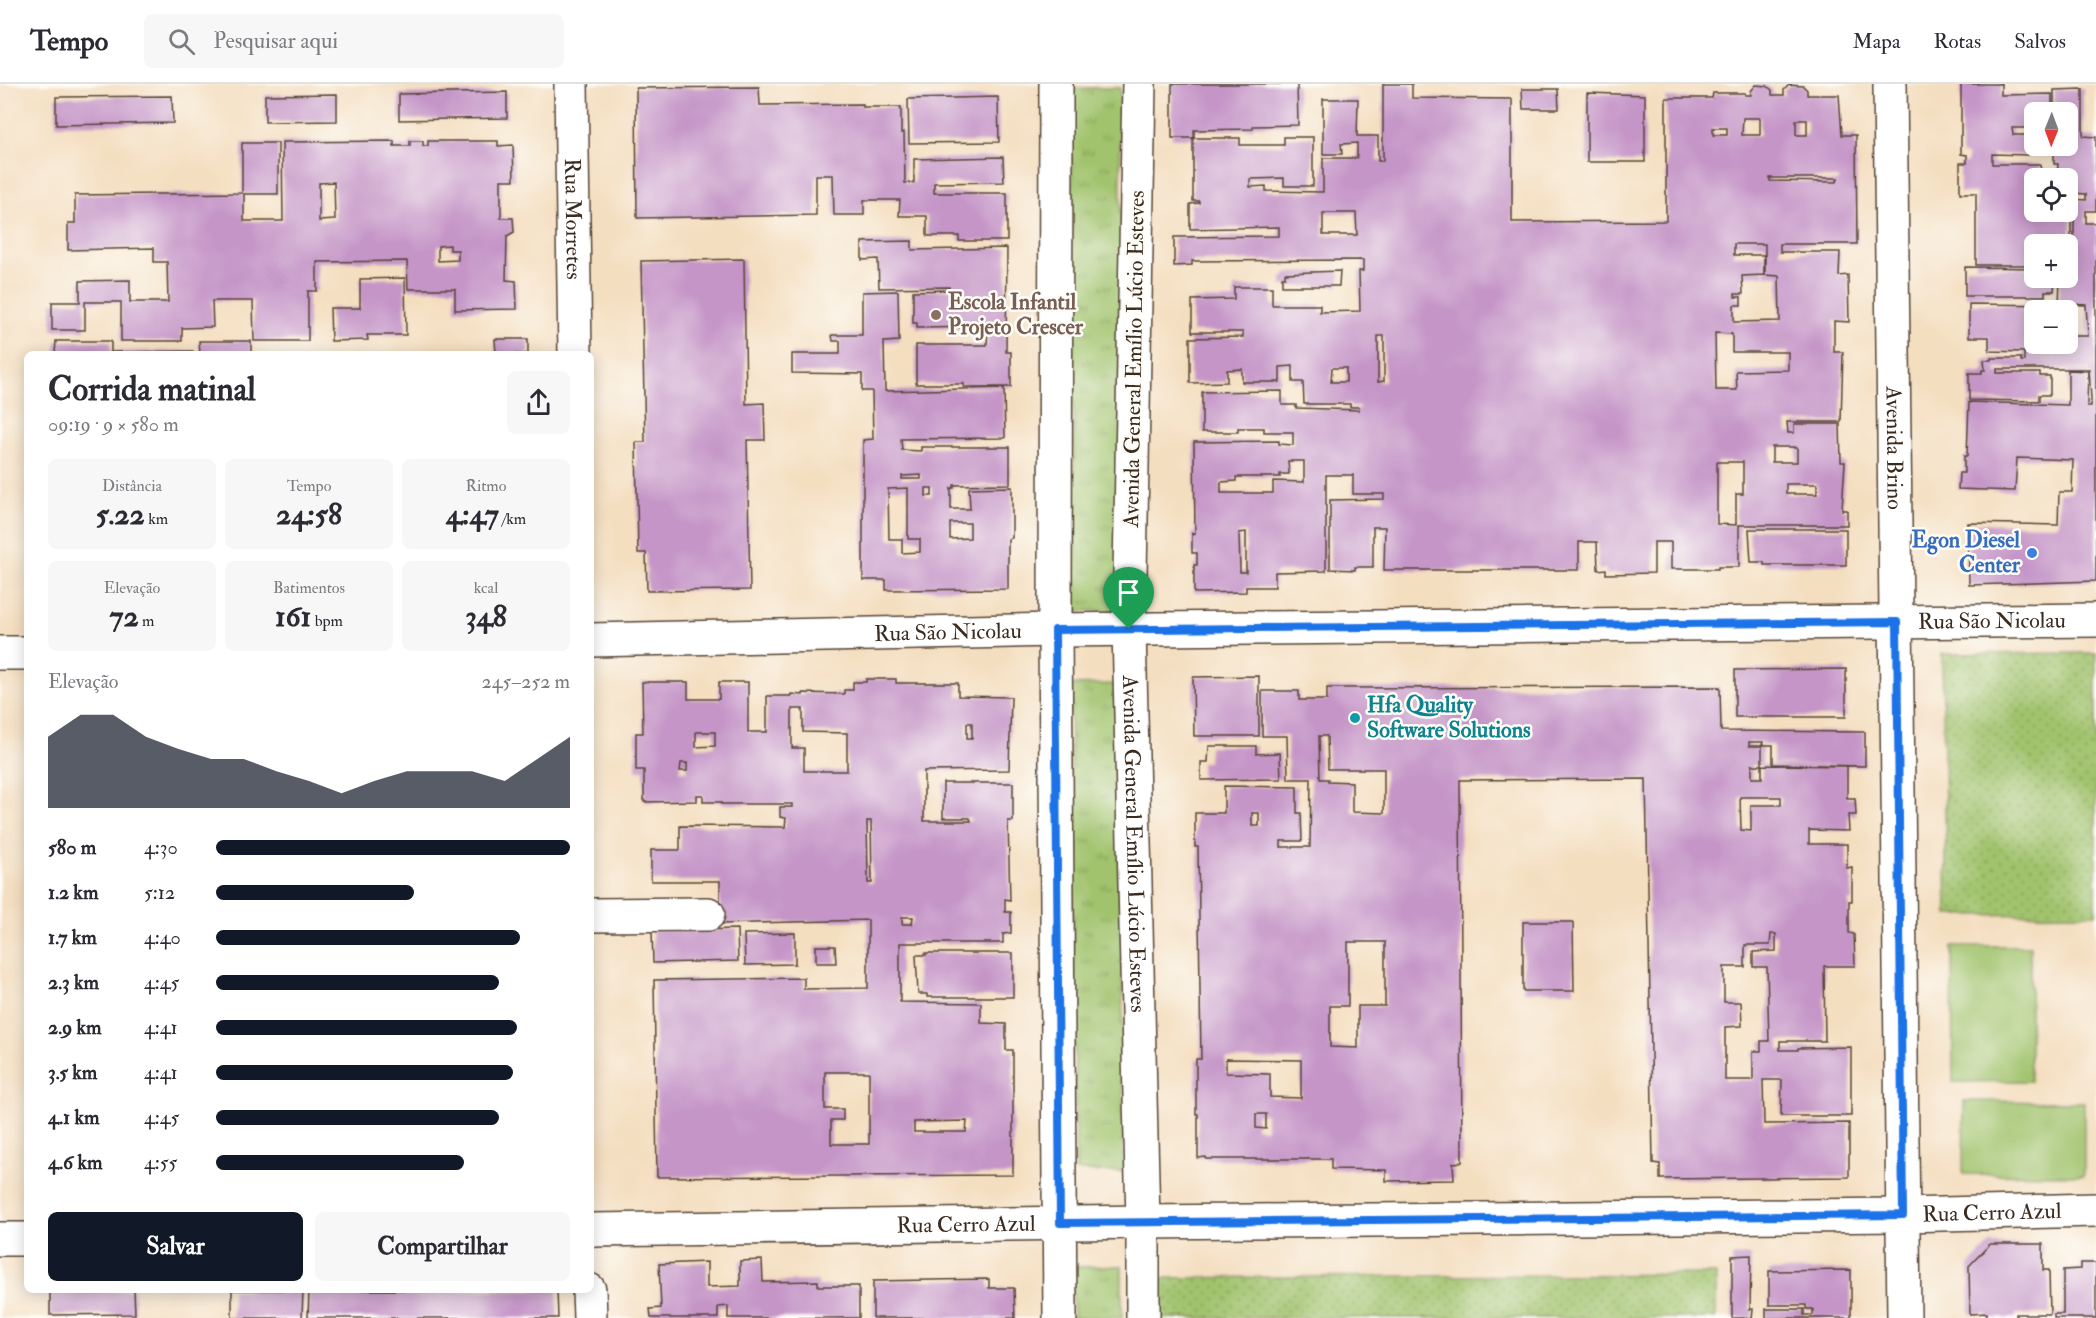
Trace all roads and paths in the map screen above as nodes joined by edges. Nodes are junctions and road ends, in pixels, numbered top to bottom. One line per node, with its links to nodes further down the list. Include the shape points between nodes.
1 (571, 84): 5 (street, Rua Morretes)
2 (1056, 84): 9 (street)
3 (1139, 84): 8 (street, Avenida General Emílio Lúcio Esteves)
4 (1890, 84): 7 (street, Avenida Brino)
5 (575, 351)
6 (2096, 620): 7 (street, Rua São Nicolau)
7 (1897, 622): 8 (street, Rua São Nicolau); 16 (street, Avenida Brino)
8 (1129, 629): 9 (street, Rua São Nicolau); 17 (street, Avenida General Emílio Lúcio Esteves)
9 (1055, 630): 10 (street, Rua São Nicolau); 18 (street)
10 (594, 640)
11 (24, 652): 12 (street)
12 (0, 653)
13 (708, 914): 14 (street)
14 (594, 915)
15 (2096, 1210): 16 (street, Rua Cerro Azul)
16 (1903, 1215): 17 (street, Rua Cerro Azul); 26 (street, Avenida Brino)
17 (1143, 1222): 18 (street, Rua Cerro Azul); 25 (street, Avenida General Emílio Lúcio Esteves)
18 (1060, 1223): 19 (street, Rua Cerro Azul); 24 (street)
19 (594, 1230)
20 (0, 1239): 21 (street)
21 (24, 1239)
22 (589, 1293): 23 (street)
23 (590, 1318)
24 (1060, 1318)
25 (1143, 1318)
26 (1904, 1318)

